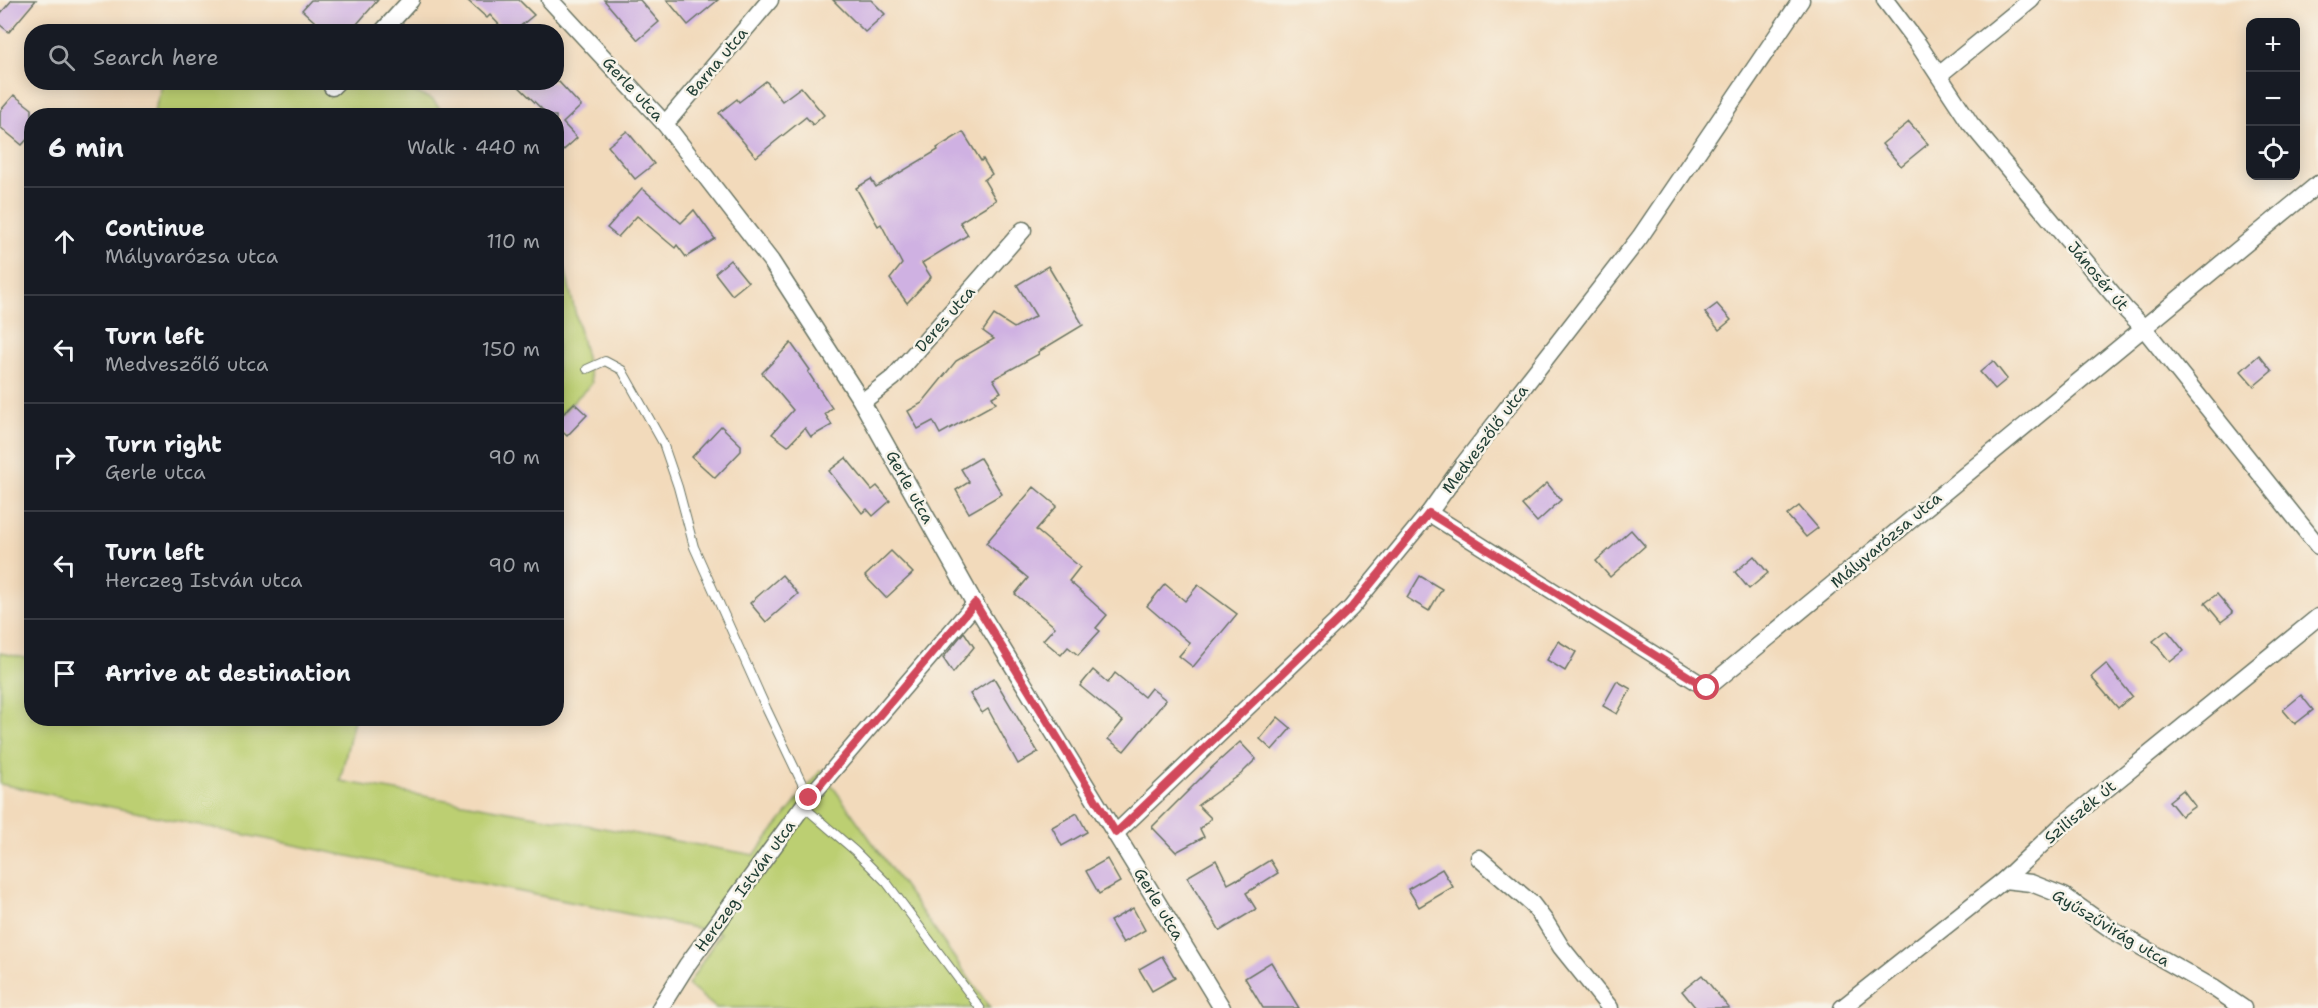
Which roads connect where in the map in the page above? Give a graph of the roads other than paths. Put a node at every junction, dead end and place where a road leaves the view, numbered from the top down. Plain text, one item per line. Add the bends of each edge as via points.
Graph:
1 (411, 0) edge
2 (550, 0) edge
3 (770, 0) edge
4 (1800, 0) edge
5 (1885, 0) edge
6 (2031, 0) edge
7 (389, 24) edge
8 (1939, 75) junction
9 (665, 124) junction
10 (2318, 184) edge
11 (1023, 230) dead end
12 (2143, 327) junction
13 (587, 369) dead end
14 (862, 402) junction
15 (1429, 513) junction
16 (2318, 546) edge
17 (975, 603) junction
18 (2318, 617) edge
19 (806, 802) junction
20 (1116, 833) junction
21 (1479, 858) dead end
22 (2004, 880) junction
23 (660, 1008) edge
24 (980, 1008) edge
25 (1222, 1008) edge
26 (1610, 1008) edge
27 (1842, 1008) edge
28 (2243, 1008) edge

1 - 7 street
2 - 9 street, Gerle utca
3 - 9 street, Barna utca
4 - 15 street, Medveszőlő utca via 1641,237
5 - 8 street, Jánosér út
6 - 8 street
8 - 12 street, Jánosér út via 1970,123
9 - 14 street, Gerle utca via 771,261
10 - 12 street, Mályvarózsa utca
11 - 14 street, Deres utca via 893,378
12 - 15 street, Mályvarózsa utca via 1707,688
12 - 16 street, Jánosér út
13 - 19 lane via 605,361 622,370 658,435 678,487 694,547
14 - 17 street, Gerle utca
15 - 20 street, Medveszőlő utca via 1351,608
17 - 19 street, Herczeg István utca
17 - 20 street, Gerle utca
18 - 22 street, Sziliszék út via 2061,826
19 - 23 street, Herczeg István utca via 687,964
19 - 24 lane via 887,883
20 - 25 street, Gerle utca
21 - 26 street via 1532,904
22 - 27 street, Sziliszék út
22 - 28 street, Gyűszűvirág utca via 2031,883 2064,896 2112,930

